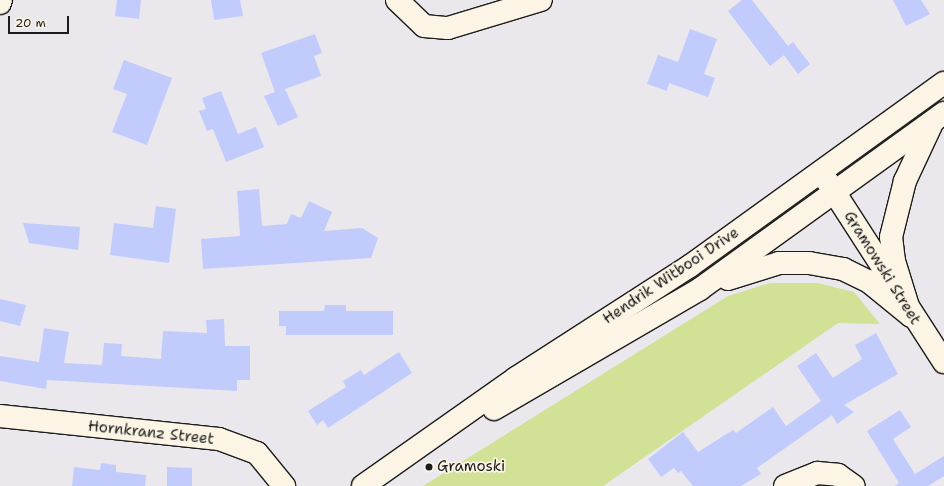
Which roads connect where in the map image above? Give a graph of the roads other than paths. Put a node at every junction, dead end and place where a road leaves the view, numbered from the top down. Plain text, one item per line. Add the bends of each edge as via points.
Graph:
1 (1, 0) edge
2 (397, 0) edge
3 (541, 0) edge
4 (0, 3) edge
5 (944, 83) edge
6 (938, 118) edge
7 (822, 173) junction
8 (835, 194) junction
9 (700, 289) junction
10 (911, 316) junction
11 (944, 362) edge
12 (0, 416) edge
13 (395, 464) junction
14 (284, 486) edge
15 (363, 486) edge
16 (785, 486) edge
17 (854, 486) edge

1 - 4 main road
2 - 3 main road via 424,26 448,28
5 - 7 main road, Hendrik Witbooi Drive
6 - 8 main road, Hendrik Witbooi Drive
6 - 10 main road via 905,181 891,237 894,261
7 - 8 main road, Gramowski Street
7 - 13 main road, Hendrik Witbooi Drive
8 - 9 main road, Hendrik Witbooi Drive
8 - 10 main road, Gramowski Street
9 - 10 main road via 779,263 809,263 843,270 868,281
9 - 13 main road, Hendrik Witbooi Drive via 582,360
10 - 11 main road, Gramowski Street
12 - 14 main road, Hornkranz Street via 219,439 257,453
13 - 15 main road, Hendrik Witbooi Drive
16 - 17 main road via 817,473 838,475

